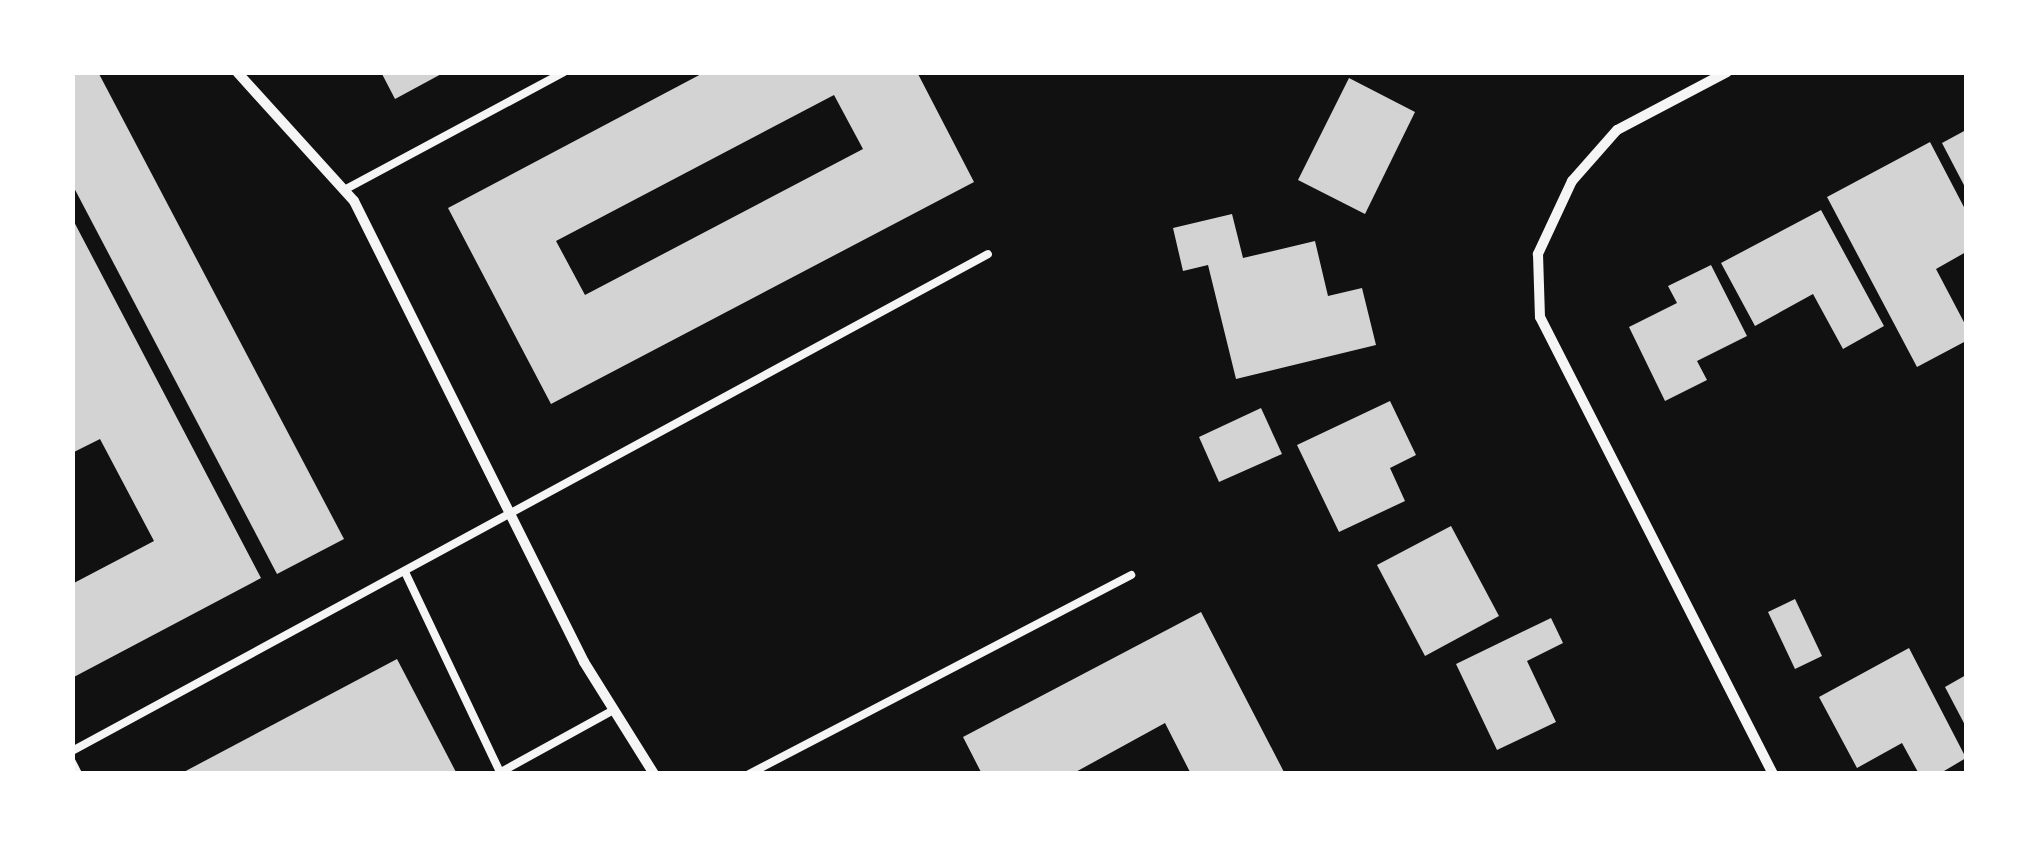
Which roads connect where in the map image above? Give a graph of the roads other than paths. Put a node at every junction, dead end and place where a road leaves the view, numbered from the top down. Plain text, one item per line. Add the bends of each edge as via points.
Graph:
1 (237, 72) edge
2 (564, 72) edge
3 (1727, 72) edge
4 (346, 190) junction
5 (988, 254) dead end
6 (511, 515) junction
7 (405, 572) junction
8 (1130, 576) dead end
9 (614, 710) junction
10 (72, 751) edge
11 (72, 762) edge
12 (501, 773) edge
13 (78, 774) edge
14 (654, 774) edge
15 (749, 774) edge
16 (1773, 774) edge

1 - 4 street
2 - 4 lane
3 - 16 street via 1618,130 1572,182 1538,254 1540,317
4 - 6 street
5 - 6 lane
6 - 7 lane
6 - 9 street
7 - 10 lane
7 - 12 lane
8 - 15 lane
9 - 12 lane
9 - 14 street
11 - 13 lane

